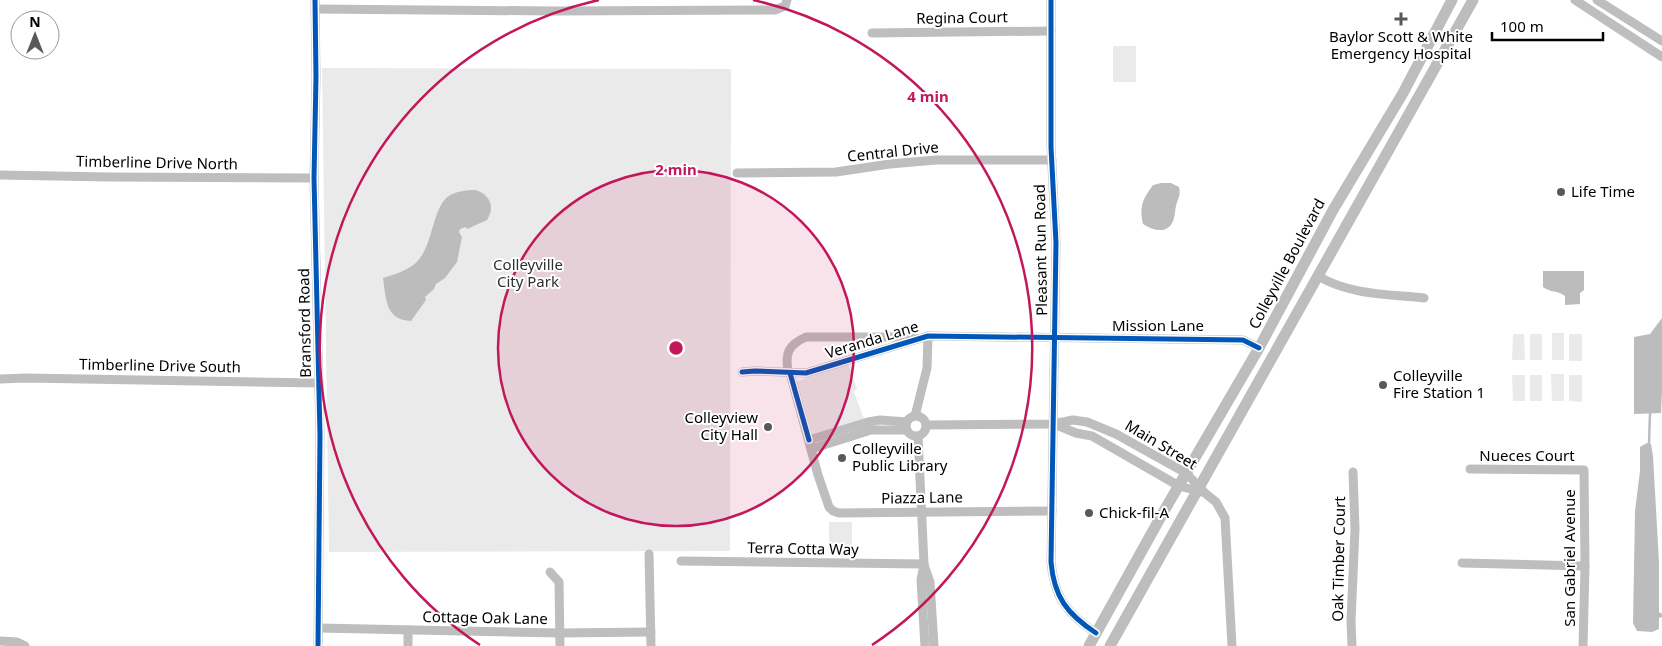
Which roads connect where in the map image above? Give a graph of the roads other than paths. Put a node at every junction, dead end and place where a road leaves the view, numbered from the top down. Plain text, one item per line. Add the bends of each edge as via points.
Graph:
1 (559, 0) edge
2 (1051, 0) edge
3 (1452, 0) edge
4 (1473, 0) edge
5 (1575, 0) edge
6 (1597, 0) edge
7 (785, 4) edge
8 (315, 5) edge
9 (559, 10) junction
10 (1618, 13) junction
11 (1612, 24) junction
12 (1051, 31) junction
13 (872, 33) dead end
14 (1662, 41) edge
15 (1662, 57) edge
16 (1052, 160) junction
17 (737, 173) dead end
18 (0, 175) edge
19 (314, 178) junction
20 (1304, 263) junction
21 (1318, 276) junction
22 (1424, 298) dead end
23 (928, 336) junction
24 (1054, 338) junction
25 (1259, 348) junction
26 (1273, 356) junction
27 (742, 372) dead end
28 (789, 373) junction
29 (0, 379) edge
30 (319, 383) junction
31 (915, 416) junction
32 (1053, 424) junction
33 (926, 425) junction
34 (907, 426) junction
35 (918, 436) junction
36 (810, 444) junction
37 (1470, 469) dead end
38 (1584, 470) joint
39 (1353, 472) dead end
40 (1186, 473) junction
41 (1179, 486) junction
42 (1200, 490) junction
43 (1052, 511) junction
44 (922, 512) junction
45 (649, 554) dead end
46 (681, 562) dead end
47 (1462, 563) dead end
48 (924, 564) junction
49 (1585, 566) junction
50 (550, 572) dead end
51 (319, 628) junction
52 (408, 630) junction
53 (651, 632) junction
54 (559, 633) junction
55 (1096, 633) junction
56 (0, 641) edge
57 (25, 646) edge
58 (318, 646) edge
59 (408, 646) edge
60 (560, 646) edge
61 (651, 646) edge
62 (925, 646) edge
63 (934, 646) edge
64 (1089, 646) edge
65 (1110, 646) edge
66 (1232, 646) edge
67 (1352, 646) edge
68 (1583, 646) edge

1 - 9 street
2 - 12 street, Pleasant Run Road
3 - 20 main road, Colleyville Boulevard
4 - 21 main road, Colleyville Boulevard
5 - 11 street
6 - 10 street
7 - 9 street via 765,10
8 - 9 street
8 - 19 street, Bransford Road
10 - 11 street
10 - 14 street
11 - 15 street
12 - 13 street, Regina Court
12 - 16 street, Pleasant Run Road
16 - 17 street, Central Drive via 936,160 836,172
16 - 24 street, Pleasant Run Road via 1056,243
18 - 19 street, Timberline Drive North
19 - 30 street, Bransford Road
20 - 21 main road
20 - 25 main road, Colleyville Boulevard
21 - 22 street via 1354,291
21 - 26 main road, Colleyville Boulevard
23 - 24 street, Veranda Lane
23 - 28 street, Veranda Lane via 806,373
23 - 28 street via 806,337 791,346 786,363
23 - 31 street via 927,368
24 - 25 street, Mission Lane via 1243,340
24 - 32 street, Pleasant Run Road
25 - 26 main road
25 - 40 main road, Colleyville Boulevard
26 - 42 main road, Colleyville Boulevard
27 - 28 street, Veranda Lane
28 - 36 street
29 - 30 street, Timberline Drive South
30 - 51 street, Bransford Road
31 - 33 street via 924,419
31 - 34 street
32 - 33 street, Main Street
32 - 40 street, Main Street via 1073,420 1087,422 1116,434
32 - 41 street, Main Street via 1092,436
32 - 43 street, Pleasant Run Road
33 - 35 street
34 - 35 street via 913,436
34 - 36 street via 870,430
35 - 44 street
36 - 44 street, Piazza Lane via 833,511
37 - 38 street, Nueces Court
38 - 49 street, San Gabriel Avenue
39 - 67 street, Oak Timber Court
40 - 41 main road, Colleyville Boulevard
40 - 42 street, Main Street
41 - 42 street, Main Street
41 - 55 main road, Colleyville Boulevard
42 - 65 main road, Colleyville Boulevard
42 - 66 street via 1216,502 1225,518
43 - 44 street, Piazza Lane
43 - 55 street, Pleasant Run Road via 1051,562 1057,591 1078,622
44 - 48 street
45 - 53 street
46 - 48 street, Terra Cotta Way
47 - 49 street
48 - 62 street via 921,580
48 - 63 street via 930,582
49 - 68 street, San Gabriel Avenue
50 - 54 street via 558,582
51 - 52 street, Cottage Oak Lane
51 - 58 street, Bransford Road
52 - 54 street, Cottage Oak Lane
52 - 59 street
53 - 54 street, Cottage Oak Lane
53 - 61 street
54 - 60 street
55 - 64 main road, Colleyville Boulevard
56 - 57 street

